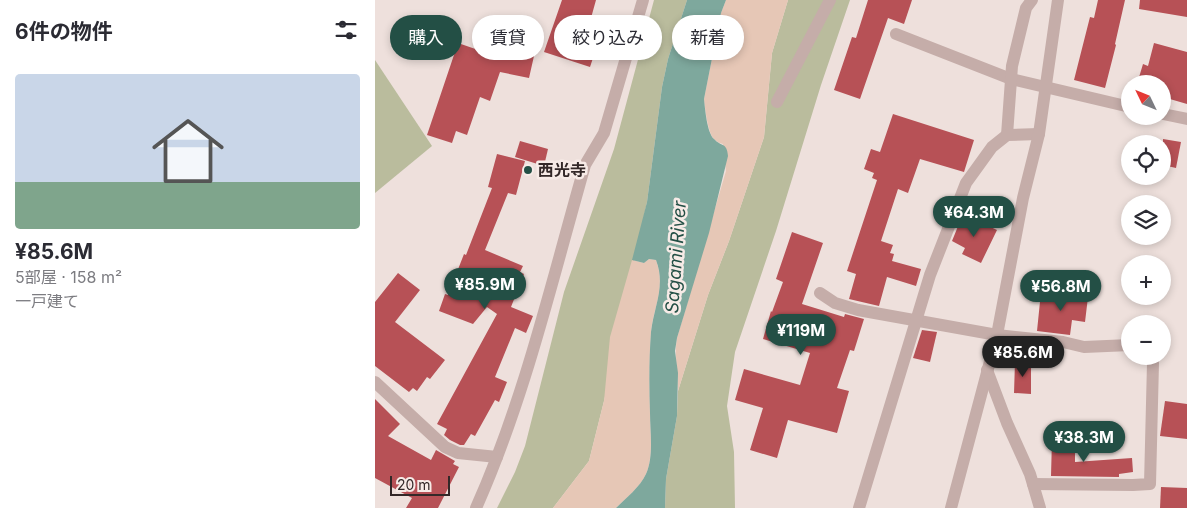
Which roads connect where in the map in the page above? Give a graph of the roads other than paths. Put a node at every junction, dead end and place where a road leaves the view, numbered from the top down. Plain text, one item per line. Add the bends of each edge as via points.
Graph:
1 (643, 0) edge
2 (829, 0) edge
3 (1032, 0) edge
4 (1058, 0) edge
5 (896, 34) dead end
6 (1011, 79) junction
7 (1046, 88) junction
8 (777, 102) dead end
9 (1121, 104) edge
10 (1171, 116) edge
11 (1187, 119) edge
12 (1039, 134) junction
13 (1007, 135) junction
14 (820, 293) dead end
15 (916, 320) junction
16 (997, 335) junction
17 (1121, 345) edge
18 (1153, 365) edge
19 (987, 370) junction
20 (375, 382) edge
21 (497, 458) junction
22 (1033, 484) junction
23 (476, 508) edge
24 (859, 508) edge
25 (951, 508) edge
26 (1041, 508) edge

1 - 21 street via 604,133 585,165 518,400
2 - 8 street
3 - 6 street via 1026,8
4 - 7 street
5 - 6 street
6 - 7 street
6 - 13 street
7 - 9 street
7 - 12 street
10 - 11 street
12 - 13 street
12 - 16 street via 1023,198
13 - 15 street via 992,147 966,183 929,275
14 - 15 street via 835,303 858,310
15 - 16 street
15 - 24 street
16 - 17 street via 1083,347
16 - 19 street
18 - 22 street via 1150,484
19 - 22 street
19 - 25 street
20 - 21 street via 445,447 458,453
21 - 23 street
22 - 26 street

